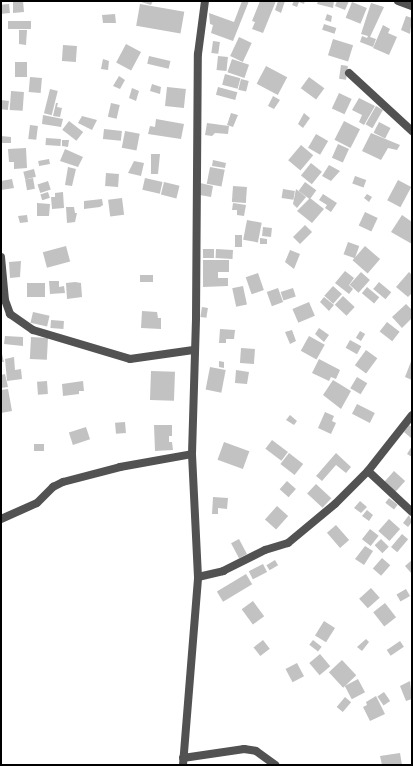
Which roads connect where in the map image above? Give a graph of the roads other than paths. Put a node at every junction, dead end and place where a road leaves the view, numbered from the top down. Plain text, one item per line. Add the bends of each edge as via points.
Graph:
1 (205, 1) edge
2 (398, 1) edge
3 (412, 6) edge
4 (349, 73) dead end
5 (412, 131) edge
6 (1, 257) edge
7 (193, 350) junction
8 (412, 415) edge
9 (192, 454) junction
10 (368, 471) junction
11 (412, 512) edge
12 (1, 519) edge
13 (198, 577) junction
14 (183, 761) edge
15 (275, 765) edge

1 - 7 street via 198,54 196,318
2 - 3 street
4 - 5 street
6 - 7 street via 5,300 10,314 32,330 130,359
7 - 9 street
8 - 10 street
9 - 12 street via 120,467 64,482 53,487 37,503
9 - 13 street
10 - 11 street
10 - 13 street via 336,504 288,542 265,550 223,571
13 - 14 street
14 - 15 street via 244,749 256,751

